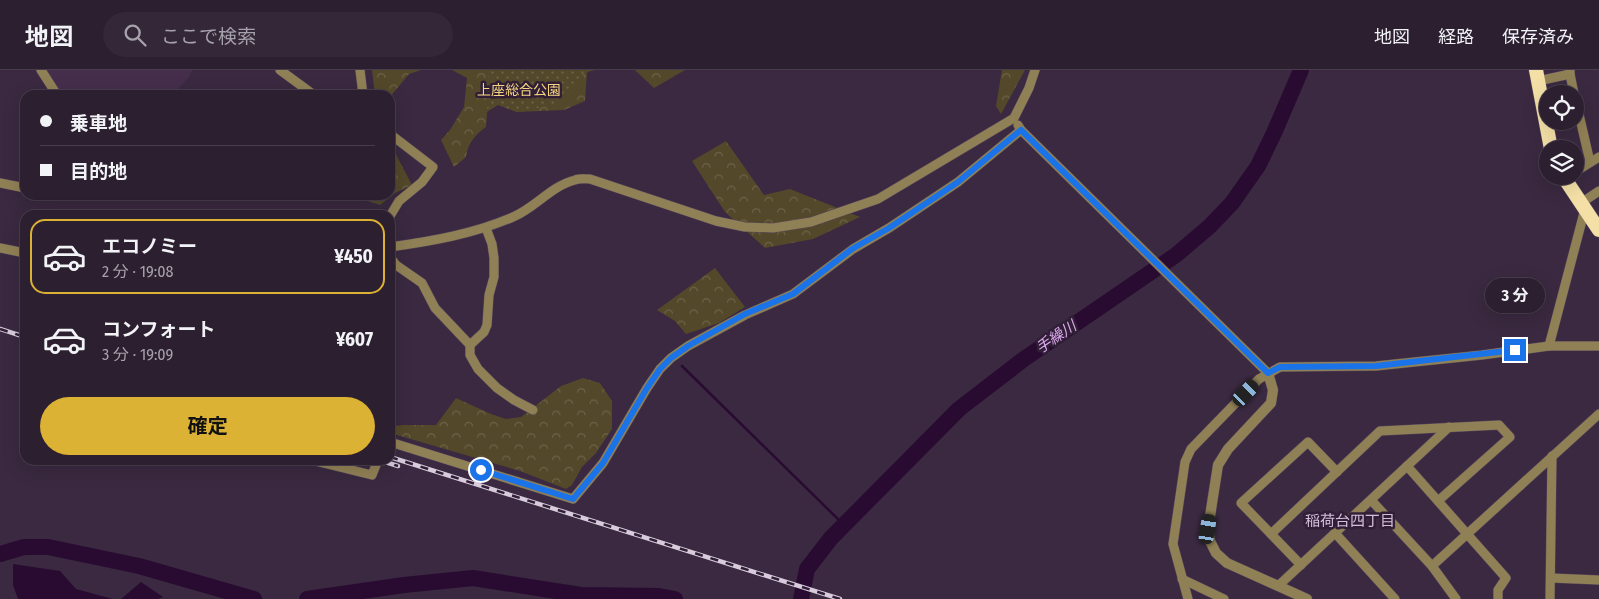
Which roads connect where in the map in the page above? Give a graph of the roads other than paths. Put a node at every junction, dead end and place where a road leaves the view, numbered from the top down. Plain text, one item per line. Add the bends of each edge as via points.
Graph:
1 (41, 70) edge
2 (280, 70) edge
3 (360, 70) edge
4 (1035, 70) edge
5 (1570, 72) edge
6 (1537, 76) edge
7 (1573, 85) edge
8 (54, 90) edge
9 (307, 90) edge
10 (362, 90) edge
11 (1014, 118) junction
12 (1021, 130) junction
13 (1583, 130) edge
14 (395, 138) edge
15 (1549, 140) edge
16 (1599, 156) edge
17 (1590, 162) junction
18 (1584, 166) edge
19 (0, 183) edge
20 (1572, 185) edge
21 (20, 187) edge
22 (1599, 191) edge
23 (1583, 206) junction
24 (394, 210) edge
25 (486, 228) junction
26 (1599, 230) edge
27 (395, 246) edge
28 (0, 248) edge
29 (20, 252) edge
30 (395, 264) edge
31 (470, 345) junction
32 (1549, 346) junction
33 (1599, 346) edge
34 (1268, 373) junction
35 (533, 410) dead end
36 (1599, 414) edge
37 (1449, 427) junction
38 (395, 444) edge
39 (1552, 456) junction
40 (331, 465) edge
41 (376, 465) edge
42 (1407, 466) junction
43 (1337, 472) junction
44 (1371, 500) junction
45 (1438, 501) junction
46 (1335, 533) junction
47 (1271, 534) junction
48 (1468, 535) junction
49 (1301, 565) junction
50 (1432, 566) junction
51 (1551, 578) junction
52 (1182, 579) junction
53 (1599, 580) edge
54 (1278, 586) junction
55 (1188, 599) edge
56 (1224, 599) edge
57 (1307, 599) edge
58 (1395, 599) edge
59 (1456, 599) edge
60 (1498, 599) edge
61 (1550, 599) edge

1 - 8 street
2 - 9 street
3 - 10 street
4 - 11 street
5 - 6 street
5 - 7 street
6 - 15 highway
11 - 12 street
11 - 25 street via 878,199 811,222 773,228 745,227 716,221 590,179 576,179 556,188 516,216
12 - 34 street
12 - 38 street via 958,182 852,249 793,294 745,314 671,358 647,388 603,463 573,499
13 - 17 street
14 - 24 street via 433,167
16 - 17 street
17 - 18 street
19 - 21 street
20 - 23 highway
22 - 23 street
23 - 26 highway
23 - 32 street
25 - 27 street
25 - 31 street via 492,244 494,277 487,325
28 - 29 street
30 - 31 street via 422,283 435,308
31 - 35 street via 470,355 478,369 497,388
32 - 33 street
32 - 34 street via 1376,366 1280,367
34 - 52 street via 1259,378 1191,449 1185,462 1173,544
34 - 54 street via 1271,403 1228,449 1218,465 1208,529 1216,553 1227,563
36 - 39 street
37 - 42 street
37 - 43 street via 1380,431
37 - 45 street via 1499,424 1510,437
39 - 48 street
39 - 51 street
40 - 41 street via 372,475
42 - 44 street
42 - 45 street
43 - 47 street
43 - 47 street via 1308,442 1256,489 1242,503
44 - 46 street
44 - 50 street
45 - 48 street
46 - 49 street
46 - 58 street
47 - 49 street
48 - 50 street
48 - 60 street via 1506,578 1498,590
49 - 54 street
50 - 59 street
51 - 53 street
51 - 61 street
52 - 55 street
52 - 56 street
54 - 57 street

